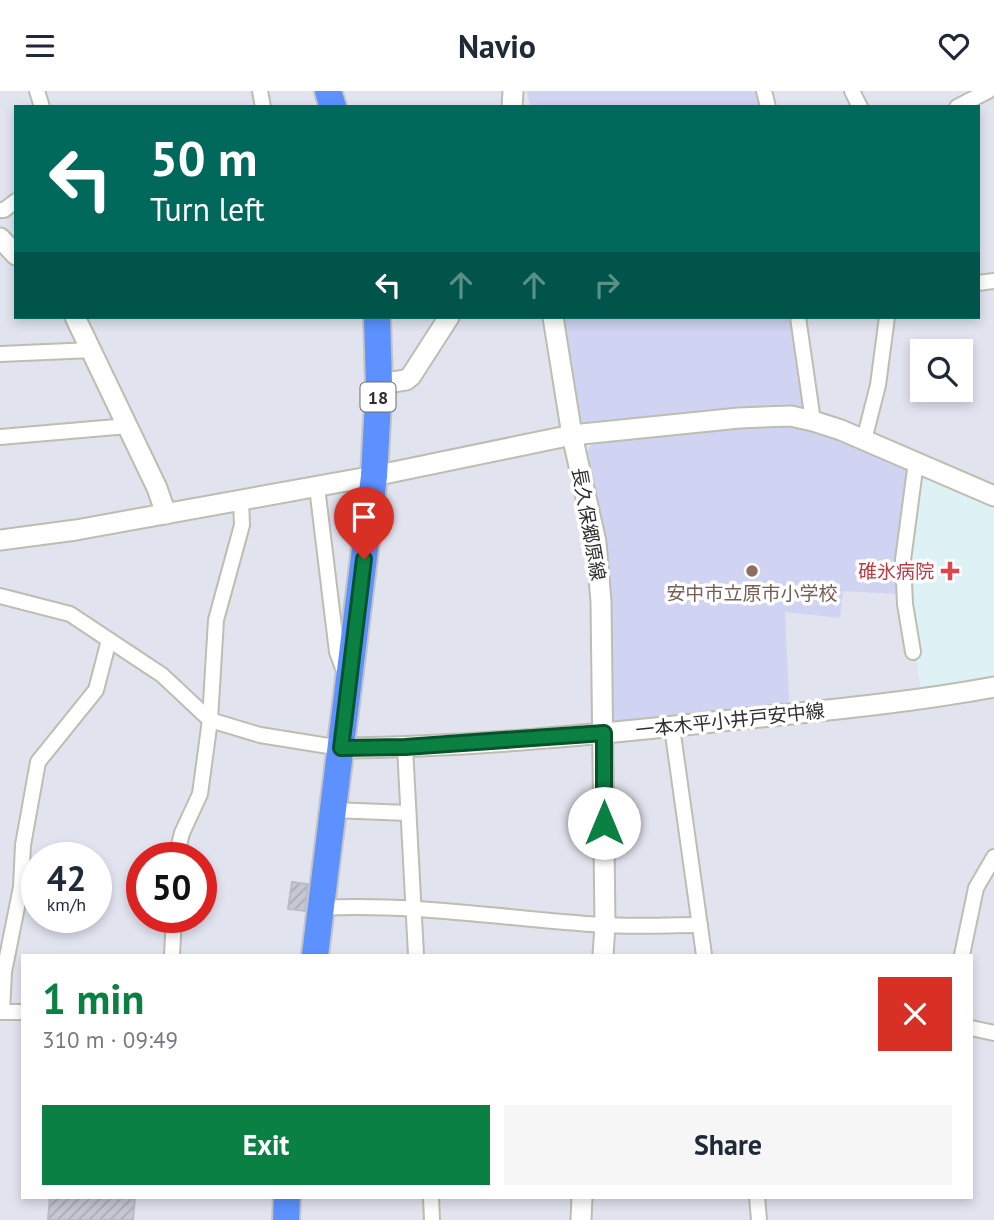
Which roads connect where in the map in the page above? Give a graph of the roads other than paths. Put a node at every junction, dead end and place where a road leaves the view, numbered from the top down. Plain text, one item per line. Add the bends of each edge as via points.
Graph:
1 (988, 91) edge
2 (961, 105) edge
3 (0, 238) edge
4 (14, 253) edge
5 (76, 319) edge
6 (377, 319) edge
7 (448, 319) edge
8 (553, 319) edge
9 (798, 319) edge
10 (887, 319) edge
11 (93, 350) junction
12 (0, 354) edge
13 (379, 384) junction
14 (813, 421) junction
15 (128, 426) junction
16 (572, 435) junction
17 (0, 437) edge
18 (864, 440) junction
19 (916, 463) junction
20 (374, 476) junction
21 (317, 487) junction
22 (994, 496) edge
23 (241, 500) junction
24 (166, 514) junction
25 (0, 540) edge
26 (0, 596) edge
27 (109, 640) junction
28 (913, 652) dead end
29 (351, 669) junction
30 (994, 687) edge
31 (210, 720) junction
32 (672, 727) junction
33 (604, 733) junction
34 (405, 747) junction
35 (341, 748) junction
36 (332, 810) junction
37 (408, 813) junction
38 (180, 842) edge
39 (994, 857) edge
40 (320, 908) junction
41 (413, 909) junction
42 (605, 925) junction
43 (699, 925) junction
44 (173, 933) edge
45 (172, 954) edge
46 (315, 954) edge
47 (416, 954) edge
48 (603, 954) edge
49 (704, 954) edge
50 (962, 954) edge
51 (1, 1012) edge
52 (21, 1012) edge
53 (973, 1028) edge
54 (994, 1033) edge
55 (287, 1199) edge
56 (431, 1199) edge
57 (582, 1199) edge
58 (757, 1199) edge
59 (286, 1220) edge
60 (432, 1220) edge
61 (581, 1220) edge
62 (759, 1220) edge

1 - 2 street
3 - 4 street
5 - 11 street
6 - 13 highway, 18
7 - 13 street via 411,376
8 - 16 street, 長久保郷原線
9 - 14 street
10 - 18 street via 878,385
11 - 12 street
11 - 15 street
13 - 20 highway, 18
14 - 16 street via 791,416 739,418
14 - 18 street
15 - 17 street
15 - 24 street
16 - 20 street
16 - 33 street, 長久保郷原線 via 596,542
18 - 19 street
19 - 22 street
19 - 28 street via 903,559
20 - 21 street
20 - 29 highway, 18
21 - 23 street
21 - 29 street via 337,652 343,669
23 - 24 street
23 - 31 street via 242,525 216,620
24 - 25 street
26 - 27 street via 70,614
27 - 31 street via 162,675
27 - 51 street via 96,689 38,762
29 - 35 highway, 18
30 - 32 street, 一本木平小井戸安中線 via 920,700
31 - 35 street via 260,735
31 - 38 street via 201,795
32 - 33 street, 一本木平小井戸安中線
32 - 43 street
33 - 34 street, 一本木平小井戸安中線
33 - 42 street
34 - 35 street, 一本木平小井戸安中線
34 - 37 street
35 - 36 highway, 18
36 - 37 street
36 - 40 highway, 18
37 - 41 street
39 - 50 street via 976,888
40 - 41 street
40 - 46 highway, 18
41 - 42 street
41 - 47 street
42 - 43 street
42 - 48 street
43 - 49 street
44 - 45 street
51 - 52 street
53 - 54 street
55 - 59 highway
56 - 60 street
57 - 61 street
58 - 62 street

